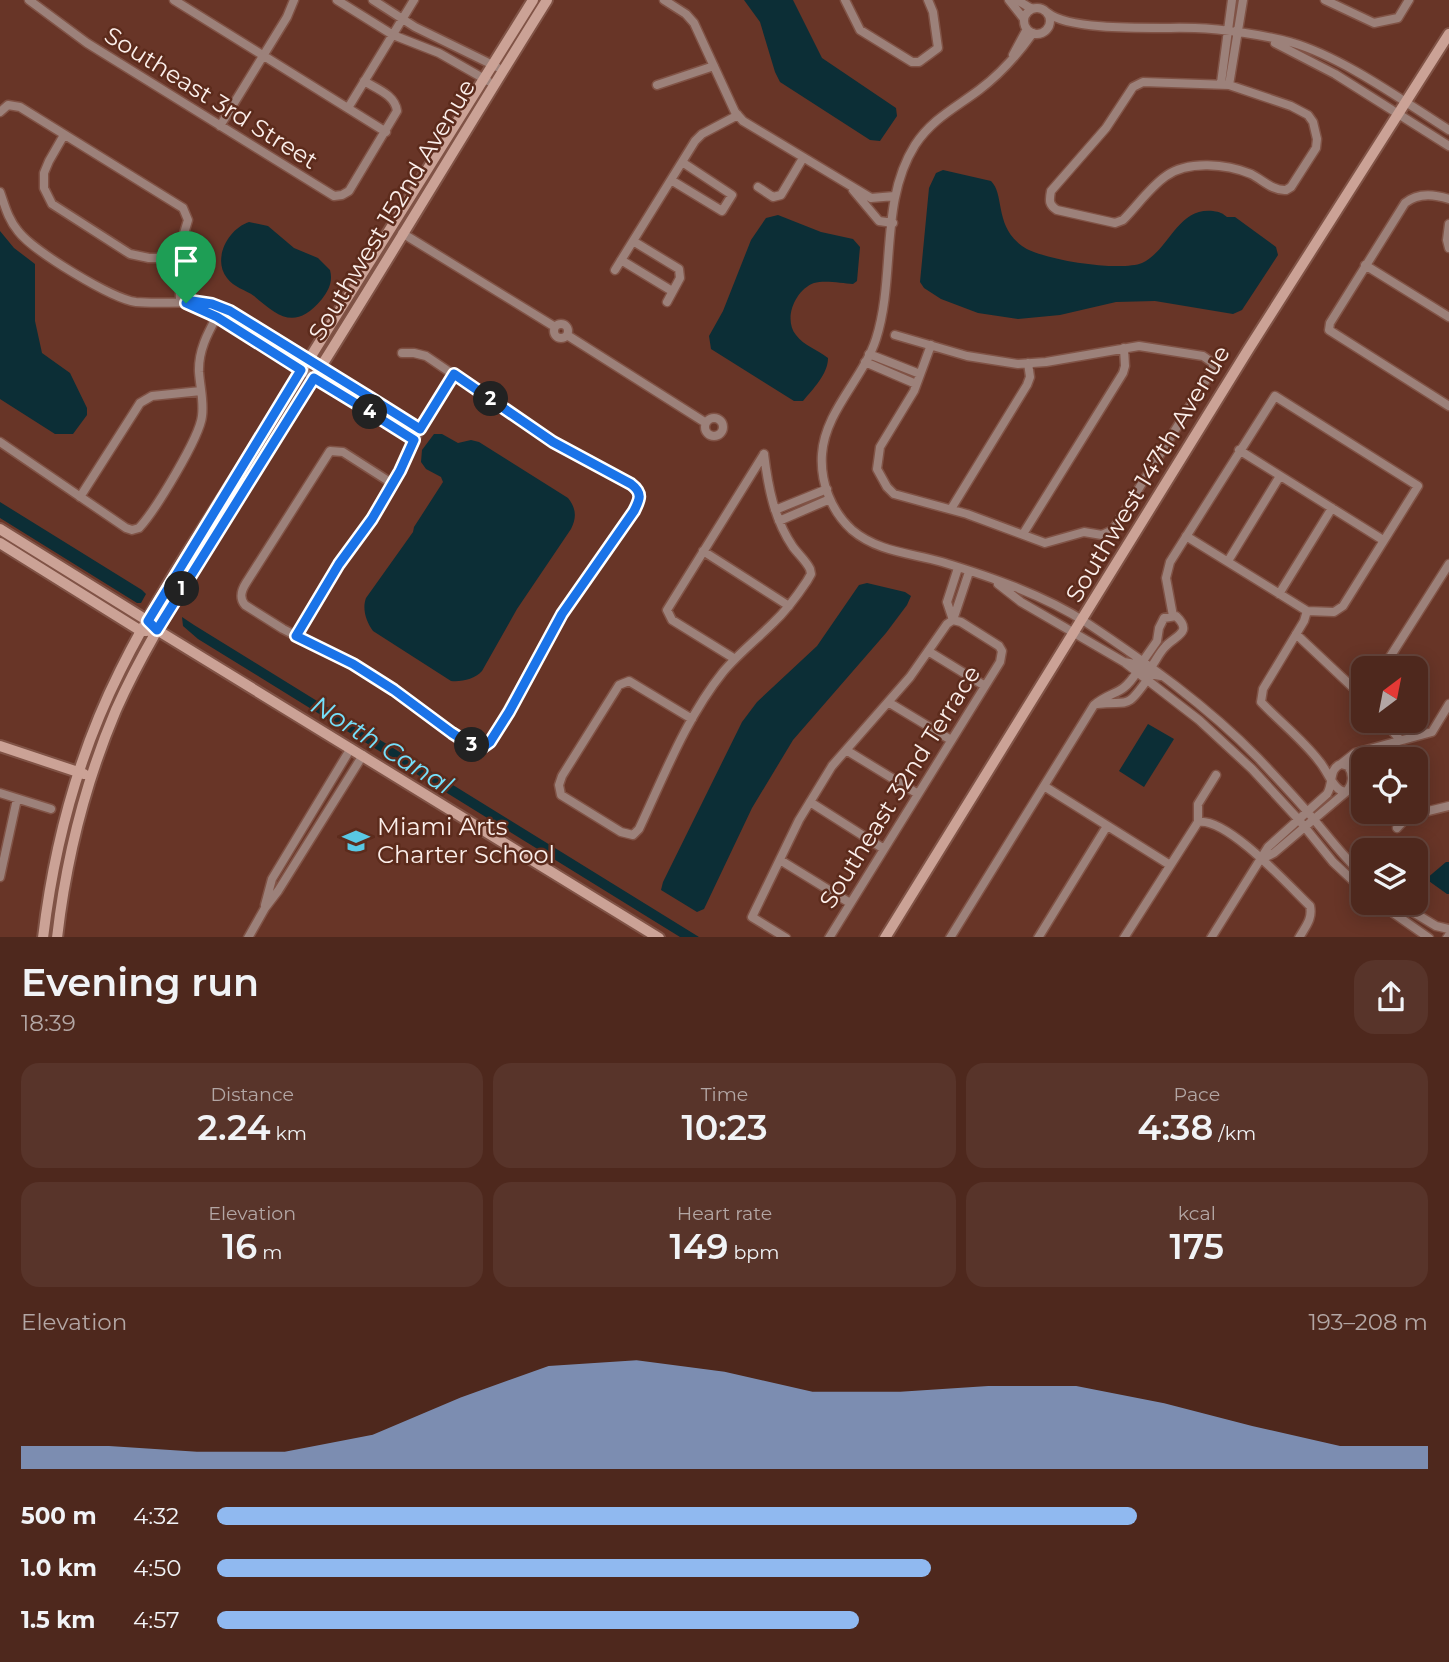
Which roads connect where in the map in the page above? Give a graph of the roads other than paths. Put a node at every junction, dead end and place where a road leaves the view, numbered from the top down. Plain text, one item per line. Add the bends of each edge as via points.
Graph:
1 (174, 0) edge
2 (294, 0) edge
3 (337, 0) edge
4 (373, 0) edge
5 (414, 0) edge
6 (533, 0) edge
7 (547, 0) edge
8 (664, 0) edge
9 (845, 0) edge
10 (928, 0) edge
11 (1009, 0) edge
12 (1017, 0) edge
13 (1232, 0) edge
14 (1243, 0) edge
15 (1325, 0) edge
16 (1409, 0) edge
17 (32, 1) edge
18 (1032, 9) junction
19 (1048, 13) junction
20 (403, 18) junction
21 (1024, 19) junction
22 (1079, 24) junction
23 (1048, 29) junction
24 (423, 31) junction
25 (1030, 31) junction
26 (1227, 32) junction
27 (1239, 33) junction
28 (1449, 34) edge
29 (393, 35) junction
30 (1263, 38) junction
31 (417, 44) junction
32 (263, 55) junction
33 (714, 66) junction
34 (1227, 66) junction
35 (498, 67) junction
36 (364, 81) junction
37 (489, 81) junction
38 (1225, 84) junction
39 (657, 85) dead end
40 (1406, 103) junction
41 (348, 108) junction
42 (0, 112) edge
43 (1399, 114) junction
44 (738, 116) junction
45 (220, 126) junction
46 (1449, 131) edge
47 (386, 132) junction
48 (64, 135) junction
49 (1449, 146) edge
50 (803, 158) junction
51 (682, 162) junction
52 (671, 180) junction
53 (758, 187) dead end
54 (0, 192) edge
55 (895, 196) junction
56 (1449, 199) edge
57 (868, 202) junction
58 (893, 223) junction
59 (1449, 224) edge
60 (402, 233) junction
61 (633, 241) junction
62 (1449, 248) edge
63 (179, 258) junction
64 (621, 260) junction
65 (1365, 265) junction
66 (615, 270) dead end
67 (673, 292) junction
68 (183, 302) junction
69 (667, 302) dead end
70 (222, 307) junction
71 (1448, 315) edge
72 (217, 317) junction
73 (265, 332) junction
74 (895, 335) dead end
75 (258, 343) junction
76 (931, 345) junction
77 (1124, 348) junction
78 (402, 353) dead end
79 (308, 358) junction
80 (867, 358) junction
81 (1028, 363) junction
82 (321, 367) junction
83 (301, 370) junction
84 (902, 372) junction
85 (454, 374) junction
86 (920, 374) junction
87 (314, 378) junction
88 (916, 384) junction
89 (201, 391) junction
90 (366, 395) junction
91 (360, 406) junction
92 (1449, 406) edge
93 (706, 423) dead end
94 (420, 429) junction
95 (414, 440) junction
96 (0, 442) edge
97 (1239, 450) junction
98 (1280, 476) junction
99 (768, 483) junction
100 (393, 484) junction
101 (745, 484) junction
102 (827, 489) junction
103 (79, 496) junction
104 (830, 499) junction
105 (1332, 508) junction
106 (951, 509) junction
107 (775, 510) junction
108 (779, 520) junction
109 (0, 529) edge
110 (1023, 534) junction
111 (1186, 536) junction
112 (1382, 540) junction
113 (0, 544) edge
114 (703, 551) junction
115 (1228, 561) junction
116 (1449, 564) edge
117 (958, 568) junction
118 (969, 572) junction
119 (992, 580) junction
120 (1279, 594) junction
121 (789, 606) junction
122 (1307, 611) junction
123 (1173, 616) junction
124 (953, 620) junction
125 (148, 621) junction
126 (1083, 621) junction
127 (1159, 628) junction
128 (157, 630) junction
129 (141, 631) junction
130 (1076, 632) junction
131 (1296, 634) junction
132 (296, 636) junction
133 (1172, 641) junction
134 (928, 651) junction
135 (1391, 656) edge
136 (735, 659) junction
137 (1143, 661) junction
138 (1124, 663) junction
139 (1151, 667) junction
140 (1137, 672) junction
141 (1161, 676) junction
142 (1147, 680) junction
143 (985, 686) junction
144 (1351, 686) edge
145 (888, 702) junction
146 (1449, 704) edge
147 (1094, 705) junction
148 (692, 719) junction
149 (1394, 733) edge
150 (951, 740) junction
151 (1400, 740) junction
152 (0, 746) edge
153 (1377, 747) edge
154 (351, 748) junction
155 (846, 750) junction
156 (363, 755) junction
157 (1351, 756) edge
158 (1321, 762) junction
159 (1340, 765) junction
160 (1351, 771) edge
161 (79, 772) junction
162 (1216, 775) dead end
163 (91, 776) junction
164 (1332, 780) junction
165 (1351, 785) edge
166 (1044, 786) junction
167 (1346, 792) junction
168 (0, 793) edge
169 (1328, 793) junction
170 (918, 794) junction
171 (17, 799) junction
172 (1338, 801) junction
173 (810, 802) junction
174 (1449, 806) edge
175 (51, 809) dead end
176 (1308, 813) junction
177 (1315, 821) junction
178 (1198, 822) junction
179 (1302, 824) junction
180 (1107, 826) junction
181 (1397, 828) dead end
182 (884, 849) junction
183 (1262, 859) junction
184 (780, 860) junction
185 (1351, 862) edge
186 (1, 863) edge
187 (1170, 865) junction
188 (0, 877) edge
189 (1351, 879) edge
190 (850, 903) junction
191 (265, 908) junction
192 (1397, 915) edge
193 (1418, 915) edge
194 (1449, 929) edge
195 (44, 937) edge
196 (57, 937) edge
197 (248, 937) edge
198 (659, 937) edge
199 (786, 937) edge
200 (829, 937) edge
201 (885, 937) edge
202 (950, 937) edge
203 (1038, 937) edge
204 (1124, 937) edge
205 (1211, 937) edge
206 (1299, 937) edge
207 (1429, 937) edge

1 - 32 street
2 - 32 street
3 - 29 street
4 - 20 street
5 - 20 street
6 - 35 street, Southwest 152nd Avenue
7 - 35 street, Southwest 152nd Avenue
8 - 33 street via 694,23
9 - 10 street via 860,30 919,62 938,48
11 - 21 street
12 - 18 street
13 - 26 street
14 - 27 street
15 - 16 street via 1374,23 1398,18
17 - 45 street, Southeast 3rd Street via 87,43
18 - 19 street
18 - 21 street
19 - 22 street
19 - 23 street
20 - 24 street
20 - 29 street
21 - 25 street
22 - 23 street
22 - 26 street
23 - 25 street via 1041,34
24 - 31 street
24 - 35 street
25 - 55 street via 1012,58 980,89 925,131 909,156
26 - 27 street
26 - 34 street
27 - 30 street
27 - 34 street
28 - 40 street, Southwest 147th Avenue
29 - 31 street
29 - 36 street
30 - 40 street via 1291,43 1341,64
30 - 43 street via 1301,55
31 - 37 street
32 - 41 street
32 - 45 street
33 - 39 street
33 - 44 street
34 - 38 street
35 - 37 street, Southwest 152nd Avenue
36 - 41 street
36 - 47 street via 396,104
37 - 60 street, Southwest 152nd Avenue
37 - 79 street, Southwest 152nd Avenue
38 - 38 street via 1291,106 1313,122 1316,148 1291,187 1273,187 1234,168 1209,166 1169,174 1124,220 1115,223 1051,206 1055,186 1106,128 1133,86
40 - 43 street, Southwest 147th Avenue
40 - 46 street
41 - 47 street
42 - 48 street via 8,105 20,107
43 - 49 street
43 - 126 street, Southwest 147th Avenue
44 - 50 street
44 - 51 street via 702,134
45 - 47 street, Southeast 3rd Street via 331,195 349,191
48 - 63 street via 175,203 187,215
48 - 63 street via 44,173 45,191 52,204 130,254
50 - 53 street via 781,195 773,197
50 - 57 street
51 - 52 street
51 - 52 street via 732,195 722,211
52 - 61 street
54 - 68 street via 10,220 24,238 109,293 134,302
55 - 57 street
55 - 58 street
56 - 65 street via 1412,197
57 - 58 street via 879,221
58 - 80 street via 886,297
59 - 62 street
60 - 82 street, Southwest 152nd Avenue
60 - 93 street via 555,327 556,336 566,335
61 - 64 street
61 - 67 street via 678,270 680,278
63 - 68 street
64 - 66 street
64 - 67 street
65 - 71 street
65 - 92 street via 1329,330
67 - 69 street
68 - 70 street
68 - 72 street
70 - 72 street
70 - 73 street
72 - 75 street
72 - 89 street via 201,350
73 - 75 street
73 - 79 street
74 - 76 street
75 - 83 street
76 - 81 street via 995,361
76 - 86 street
77 - 81 street
77 - 110 street via 1123,373
77 - 110 street via 1139,346 1203,356 1213,363 1213,369 1113,530 1045,543
78 - 85 street via 426,356
79 - 82 street
79 - 83 street, Southwest 152nd Avenue
80 - 84 street
80 - 102 street via 824,440
81 - 106 street via 1027,385
82 - 87 street, Southwest 152nd Avenue
82 - 90 street
83 - 87 street
83 - 125 street, Southwest 152nd Avenue
84 - 86 street
84 - 88 street
85 - 94 street
85 - 132 street via 547,438 638,489 639,499 624,527 562,614 509,712 481,748 353,664
86 - 88 street
87 - 91 street
87 - 128 street, Southwest 152nd Avenue
88 - 106 street via 880,447 877,470 894,494
89 - 103 street via 152,396 140,403
89 - 103 street via 202,416 196,438 142,525 126,528
90 - 91 street
90 - 94 street
91 - 95 street
94 - 95 street
95 - 100 street
96 - 103 street
97 - 98 street
97 - 111 street
97 - 112 street via 1275,396 1418,486
98 - 105 street
98 - 115 street
99 - 101 street via 757,479
99 - 101 street via 764,454
99 - 107 street
100 - 132 street
100 - 132 street via 343,452 330,451 241,593 246,605
101 - 114 street
102 - 104 street
102 - 107 street
104 - 108 street
104 - 117 street via 841,518 869,542
105 - 112 street
105 - 120 street
106 - 110 street
107 - 108 street
108 - 121 street via 811,574
109 - 125 street
111 - 115 street
111 - 123 street via 1167,570
112 - 122 street via 1343,606 1334,612
113 - 129 street
114 - 121 street
114 - 136 street via 668,614
115 - 120 street
116 - 135 street
117 - 118 street
117 - 124 street via 947,602
118 - 119 street
118 - 124 street
119 - 126 street via 1027,590
119 - 130 street
120 - 122 street
121 - 136 street
122 - 131 street
123 - 127 street via 1164,618
123 - 133 street via 1183,630
124 - 134 street
124 - 143 street, Southeast 32nd Terrace via 999,646 1002,656
125 - 128 street
125 - 129 street, Southwest 152nd Avenue
126 - 130 street, Southwest 147th Avenue
126 - 137 street
127 - 133 street
127 - 137 street via 1157,641
128 - 129 street
128 - 154 street
128 - 163 street, Southwest 152nd Avenue via 120,701
129 - 161 street, Southwest 152nd Avenue via 106,700
130 - 138 street
130 - 201 street, Southwest 147th Avenue
131 - 144 street
131 - 158 street via 1263,689 1261,702
133 - 139 street
134 - 143 street
134 - 145 street
136 - 148 street via 707,692
137 - 139 street
138 - 139 street
138 - 140 street
139 - 141 street
140 - 141 street
140 - 142 street
140 - 147 street via 1124,690
141 - 176 street via 1248,749
142 - 147 street via 1127,703
142 - 179 street via 1252,769
143 - 150 street, Southeast 32nd Terrace
145 - 150 street
145 - 155 street
146 - 151 street via 1432,732
147 - 166 street
148 - 148 street via 633,835 561,794 562,776 623,681
149 - 151 street
150 - 170 street, Southeast 32nd Terrace
151 - 153 street
152 - 161 street
154 - 156 street
154 - 191 street via 272,880
155 - 170 street
155 - 173 street
156 - 191 street
156 - 198 street
157 - 159 street
158 - 159 street
158 - 164 street
159 - 160 street
159 - 164 street via 1332,771
161 - 163 street
161 - 195 street, Southwest 152nd Avenue via 56,856
162 - 178 street via 1198,804
163 - 196 street, Southwest 152nd Avenue via 71,848
164 - 167 street via 1337,790
164 - 169 street
165 - 167 street
166 - 180 street
166 - 202 street
167 - 172 street
168 - 171 street
169 - 172 street
169 - 176 street
170 - 182 street, Southeast 32nd Terrace
171 - 175 street
171 - 186 street
172 - 177 street
173 - 182 street
173 - 184 street
174 - 181 street via 1408,816
176 - 177 street
176 - 179 street
177 - 179 street
177 - 185 street
178 - 183 street via 1212,823
178 - 187 street
179 - 183 street via 1268,847
179 - 189 street
180 - 187 street
180 - 203 street
182 - 190 street, Southeast 32nd Terrace
183 - 205 street
183 - 206 street via 1310,906 1312,913
184 - 190 street
184 - 199 street via 752,917
186 - 188 street
187 - 204 street
190 - 200 street, Southeast 32nd Terrace
191 - 197 street
192 - 207 street
193 - 194 street

